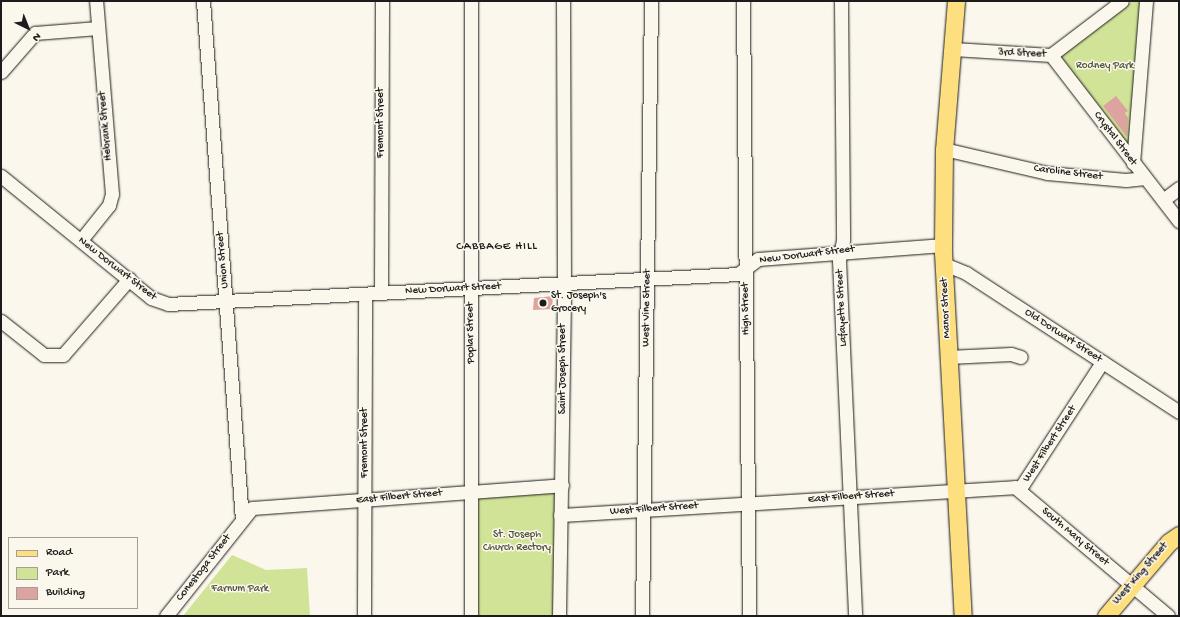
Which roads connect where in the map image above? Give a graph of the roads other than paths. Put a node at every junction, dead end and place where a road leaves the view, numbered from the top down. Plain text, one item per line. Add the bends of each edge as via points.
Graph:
1 (96, 1) edge
2 (203, 1) edge
3 (382, 1) edge
4 (471, 1) edge
5 (563, 1) edge
6 (652, 1) edge
7 (743, 1) edge
8 (841, 1) edge
9 (956, 1) edge
10 (1122, 1) edge
11 (1146, 1) edge
12 (98, 28) junction
13 (953, 49) junction
14 (1051, 55) junction
15 (1, 72) edge
16 (944, 149) junction
17 (1133, 163) junction
18 (1, 176) edge
19 (1145, 178) junction
20 (1179, 188) edge
21 (1163, 200) junction
22 (1179, 221) edge
23 (81, 240) junction
24 (943, 245) junction
25 (840, 252) junction
26 (944, 264) junction
27 (746, 268) junction
28 (129, 279) junction
29 (647, 279) junction
30 (564, 282) junction
31 (470, 288) junction
32 (381, 293) junction
33 (365, 294) junction
34 (226, 303) junction
35 (1, 321) edge
36 (948, 357) junction
37 (1021, 357) dead end
38 (1102, 362) junction
39 (1179, 412) edge
40 (562, 485) junction
41 (473, 490) junction
42 (955, 490) junction
43 (1019, 490) junction
44 (851, 497) junction
45 (364, 501) junction
46 (748, 503) junction
47 (644, 510) junction
48 (560, 515) junction
49 (242, 520) junction
50 (1179, 535) edge
51 (1131, 585) junction
52 (166, 616) edge
53 (364, 616) edge
54 (471, 616) edge
55 (559, 616) edge
56 (642, 616) edge
57 (749, 616) edge
58 (855, 616) edge
59 (963, 616) edge
60 (1106, 616) edge
61 (1168, 616) edge

1 - 12 street, Hebrank Street
2 - 34 street, Union Street
3 - 32 street, Fremont Street
4 - 31 street, Poplar Street
5 - 30 street, Saint Joseph Street
6 - 29 street, West Vine Street
7 - 27 street, High Street
8 - 25 street, Lafayette Street
9 - 13 main road, Manor Street
10 - 14 street, 3rd Street
11 - 17 street
12 - 15 street via 35,33
12 - 23 street, Hebrank Street via 112,194 109,205
13 - 14 street, 3rd Street
13 - 16 main road, Manor Street
14 - 17 street, Crystal Street
16 - 19 street, Caroline Street via 1047,173 1126,180
16 - 24 main road, Manor Street
17 - 19 street, Crystal Street
18 - 23 street, New Dorwart Street
19 - 21 street, Crystal Street
20 - 21 street
21 - 22 street, Crystal Street
23 - 28 street, New Dorwart Street
24 - 25 street, New Dorwart Street
24 - 26 main road, Manor Street
25 - 27 street, New Dorwart Street via 758,259
25 - 44 street, Lafayette Street
26 - 36 main road, Manor Street
26 - 38 street, Old Dorwart Street via 966,273
27 - 29 street, New Dorwart Street via 738,274
27 - 46 street, High Street
28 - 34 street, New Dorwart Street via 160,303
28 - 35 street via 68,353 56,357 44,355
29 - 30 street, New Dorwart Street
29 - 47 street, West Vine Street
30 - 31 street, New Dorwart Street
30 - 40 street, Saint Joseph Street
31 - 32 street, New Dorwart Street
31 - 41 street, Poplar Street
32 - 33 street, New Dorwart Street
33 - 34 street, New Dorwart Street
33 - 45 street, Fremont Street
34 - 49 street, Union Street
36 - 37 street via 1011,354
36 - 42 main road, Manor Street
38 - 39 street, Old Dorwart Street
38 - 43 street, West Filbert Street
40 - 41 street, East Filbert Street
40 - 48 street, Saint Joseph Street
41 - 45 street, East Filbert Street
41 - 54 street, Poplar Street
42 - 43 street, West Filbert Street via 1015,486
42 - 44 street, East Filbert Street
42 - 59 main road, Manor Street
43 - 51 street, South Mary Street
44 - 46 street, East Filbert Street
44 - 58 street, Lafayette Street
45 - 49 street, East Filbert Street via 252,508
45 - 53 street, Fremont Street
46 - 47 street, West Filbert Street
46 - 57 street, High Street
47 - 48 street, West Filbert Street
47 - 56 street, West Vine Street
48 - 55 street, Saint Joseph Street
49 - 52 street, Conestoga Street
50 - 51 main road, West King Street via 1169,542
51 - 60 main road, West King Street
51 - 61 street, South Mary Street

